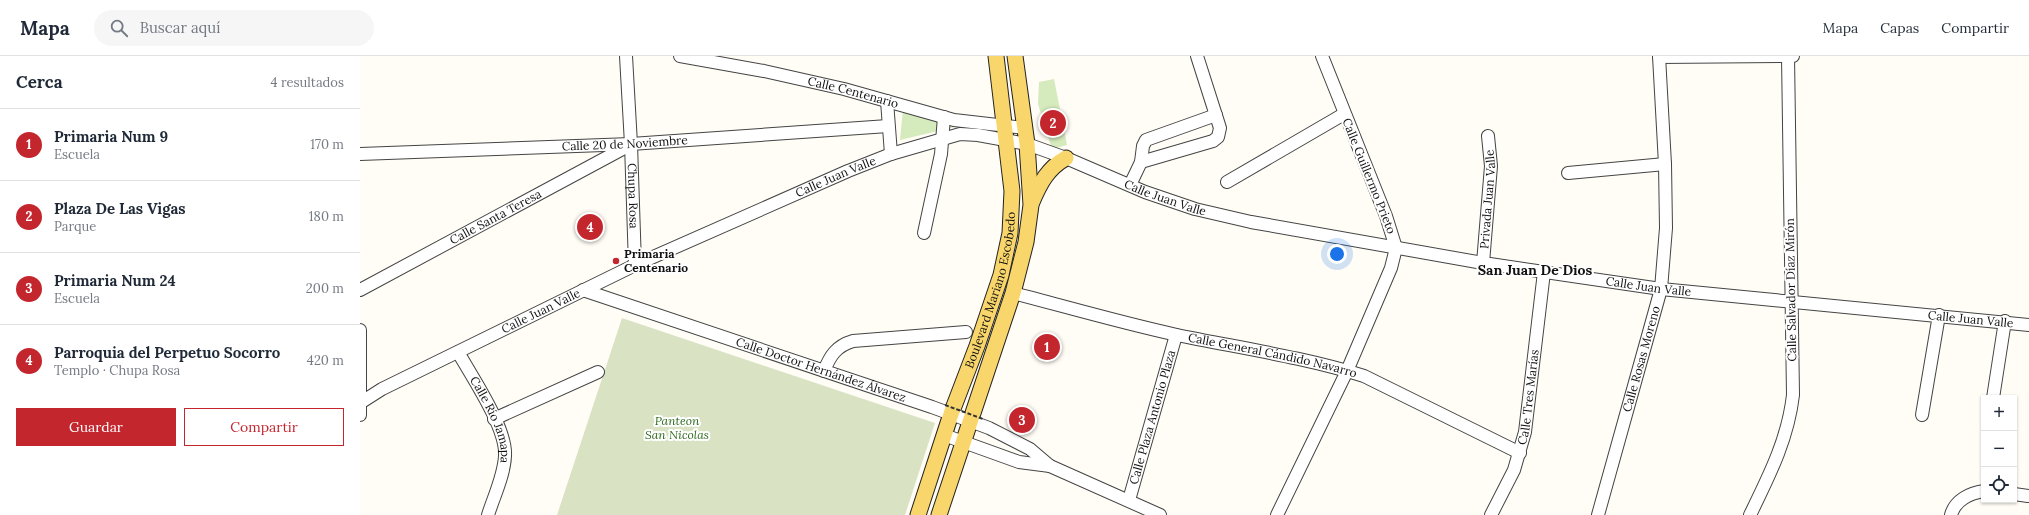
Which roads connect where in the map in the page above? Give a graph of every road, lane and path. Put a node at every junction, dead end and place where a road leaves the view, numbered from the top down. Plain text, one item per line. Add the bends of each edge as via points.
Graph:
1 (626, 56) edge
2 (680, 56) edge
3 (996, 56) edge
4 (1015, 56) edge
5 (1198, 56) edge
6 (1322, 56) edge
7 (1788, 56) edge
8 (1793, 56) edge
9 (1659, 57) edge
10 (887, 100) junction
11 (1344, 114) junction
12 (1216, 115) junction
13 (944, 117) junction
14 (888, 126) junction
15 (1025, 128) junction
16 (1005, 132) junction
17 (1488, 136) dead end
18 (944, 137) junction
19 (631, 144) junction
20 (1027, 144) junction
21 (360, 154) edge
22 (891, 154) junction
23 (1066, 158) junction
24 (1141, 162) junction
25 (1665, 164) junction
26 (1568, 173) dead end
27 (1227, 182) dead end
28 (1130, 185) junction
29 (1031, 205) junction
30 (924, 233) dead end
31 (1396, 248) junction
32 (1483, 263) junction
33 (635, 265) junction
34 (1544, 272) junction
35 (1661, 289) junction
36 (360, 290) edge
37 (583, 290) junction
38 (1013, 293) junction
39 (1791, 303) junction
40 (1939, 315) junction
41 (2005, 321) junction
42 (2029, 325) edge
43 (360, 330) edge
44 (966, 332) dead end
45 (1176, 335) junction
46 (458, 352) junction
47 (1347, 371) junction
48 (598, 372) dead end
49 (824, 372) junction
50 (361, 388) edge
51 (1993, 395) edge
52 (360, 403) edge
53 (948, 409) junction
54 (1922, 414) dead end
55 (360, 415) edge
56 (494, 419) junction
57 (977, 421) junction
58 (944, 435) junction
59 (964, 442) junction
60 (1520, 452) junction
61 (1050, 466) junction
62 (1981, 492) edge
63 (2017, 494) edge
64 (2028, 496) edge
65 (1129, 500) junction
66 (488, 515) edge
67 (918, 515) edge
68 (940, 515) edge
69 (1160, 515) edge
70 (1277, 515) edge
71 (1491, 515) edge
72 (1598, 515) edge
73 (1750, 515) edge
74 (1952, 515) edge

1 - 19 street, Chupa Rosa
2 - 10 street, Calle Centenario via 764,71
3 - 16 main road, Boulevard Mariano Escobedo
4 - 15 main road, Boulevard Mariano Escobedo
5 - 12 street
6 - 11 street, Calle Guillermo Prieto
7 - 8 street
7 - 9 street
7 - 39 street, Calle Salvador Díaz Mirón
9 - 25 street, Calle Rosas Moreno
10 - 13 street, Calle Centenario
10 - 14 street
11 - 27 street
11 - 31 street, Calle Guillermo Prieto via 1386,216
12 - 24 street via 1146,140 1142,146
12 - 24 street via 1220,128 1218,137
13 - 16 street, Calle Centenario
13 - 18 street
14 - 19 street, Calle 20 de Noviembre
14 - 22 street
15 - 16 street, Calle Centenario
15 - 20 main road, Boulevard Mariano Escobedo
16 - 18 street, Calle Juan Valle
16 - 20 street, Calle Juan Valle
16 - 53 main road, Boulevard Mariano Escobedo via 1012,191 1006,255 979,340
17 - 32 street, Privada Juan Valle via 1491,166
18 - 22 street, Calle Juan Valle
18 - 30 street
19 - 21 street, Calle 20 de Noviembre
19 - 33 street, Chupa Rosa
19 - 36 street, Calle Santa Teresa
20 - 23 street, Calle Juan Valle
20 - 29 main road, Boulevard Mariano Escobedo
22 - 33 street, Calle Juan Valle
23 - 28 street, Calle Juan Valle
23 - 29 main road via 1056,163 1049,171
24 - 28 street
25 - 26 street
25 - 35 street, Calle Rosas Moreno via 1666,228
28 - 31 street, Calle Juan Valle via 1202,211
29 - 38 main road, Boulevard Mariano Escobedo via 1026,242
31 - 32 street, Calle Juan Valle
31 - 47 street, Calle Guillermo Prieto via 1391,268
32 - 34 street, Calle Juan Valle
33 - 37 street, Calle Juan Valle
34 - 35 street, Calle Juan Valle
34 - 60 street, Calle Tres Marías via 1525,432
35 - 39 street, Calle Juan Valle
35 - 72 street, Calle Rosas Moreno
37 - 46 street, Calle Juan Valle
37 - 49 street, Calle Doctor Hernández Álvarez
38 - 45 street, Calle General Cándido Navarro
38 - 57 main road, Boulevard Mariano Escobedo
39 - 40 street, Calle Juan Valle
39 - 73 street, Calle Salvador Díaz Mirón via 1793,395 1790,417 1783,443
40 - 41 street, Calle Juan Valle
40 - 54 street
41 - 42 street, Calle Juan Valle
41 - 51 street
43 - 50 street
44 - 49 street via 853,341 837,348
45 - 47 street, Calle General Cándido Navarro
45 - 65 street, Calle Plaza Antonio Plaza
46 - 52 street, Calle Juan Valle via 382,389
46 - 56 street, Calle Río Jamapa
47 - 60 street, Calle General Cándido Navarro via 1364,376
47 - 70 street, Calle Guillermo Prieto
48 - 56 street
49 - 53 street, Calle Doctor Hernández Álvarez
50 - 52 street
52 - 55 street
53 - 57 street, Calle Doctor Hernández Álvarez
53 - 57 path, bridge
53 - 58 main road, Boulevard Mariano Escobedo
56 - 66 street, Calle Río Jamapa via 504,442 505,456
57 - 59 main road, Boulevard Mariano Escobedo
57 - 61 street, Calle Doctor Hernández Álvarez via 1019,443 1040,456
58 - 59 street, Calle Doctor Hernández Álvarez
58 - 67 main road, Boulevard Mariano Escobedo
59 - 61 street, Calle Doctor Hernández Álvarez via 1019,462
59 - 68 main road, Boulevard Mariano Escobedo
60 - 71 street, Calle Tres Marías via 1514,470
61 - 65 street, Calle Doctor Hernández Álvarez
62 - 74 street via 1965,496 1957,504
63 - 64 street
65 - 69 street, Calle Doctor Hernández Álvarez

